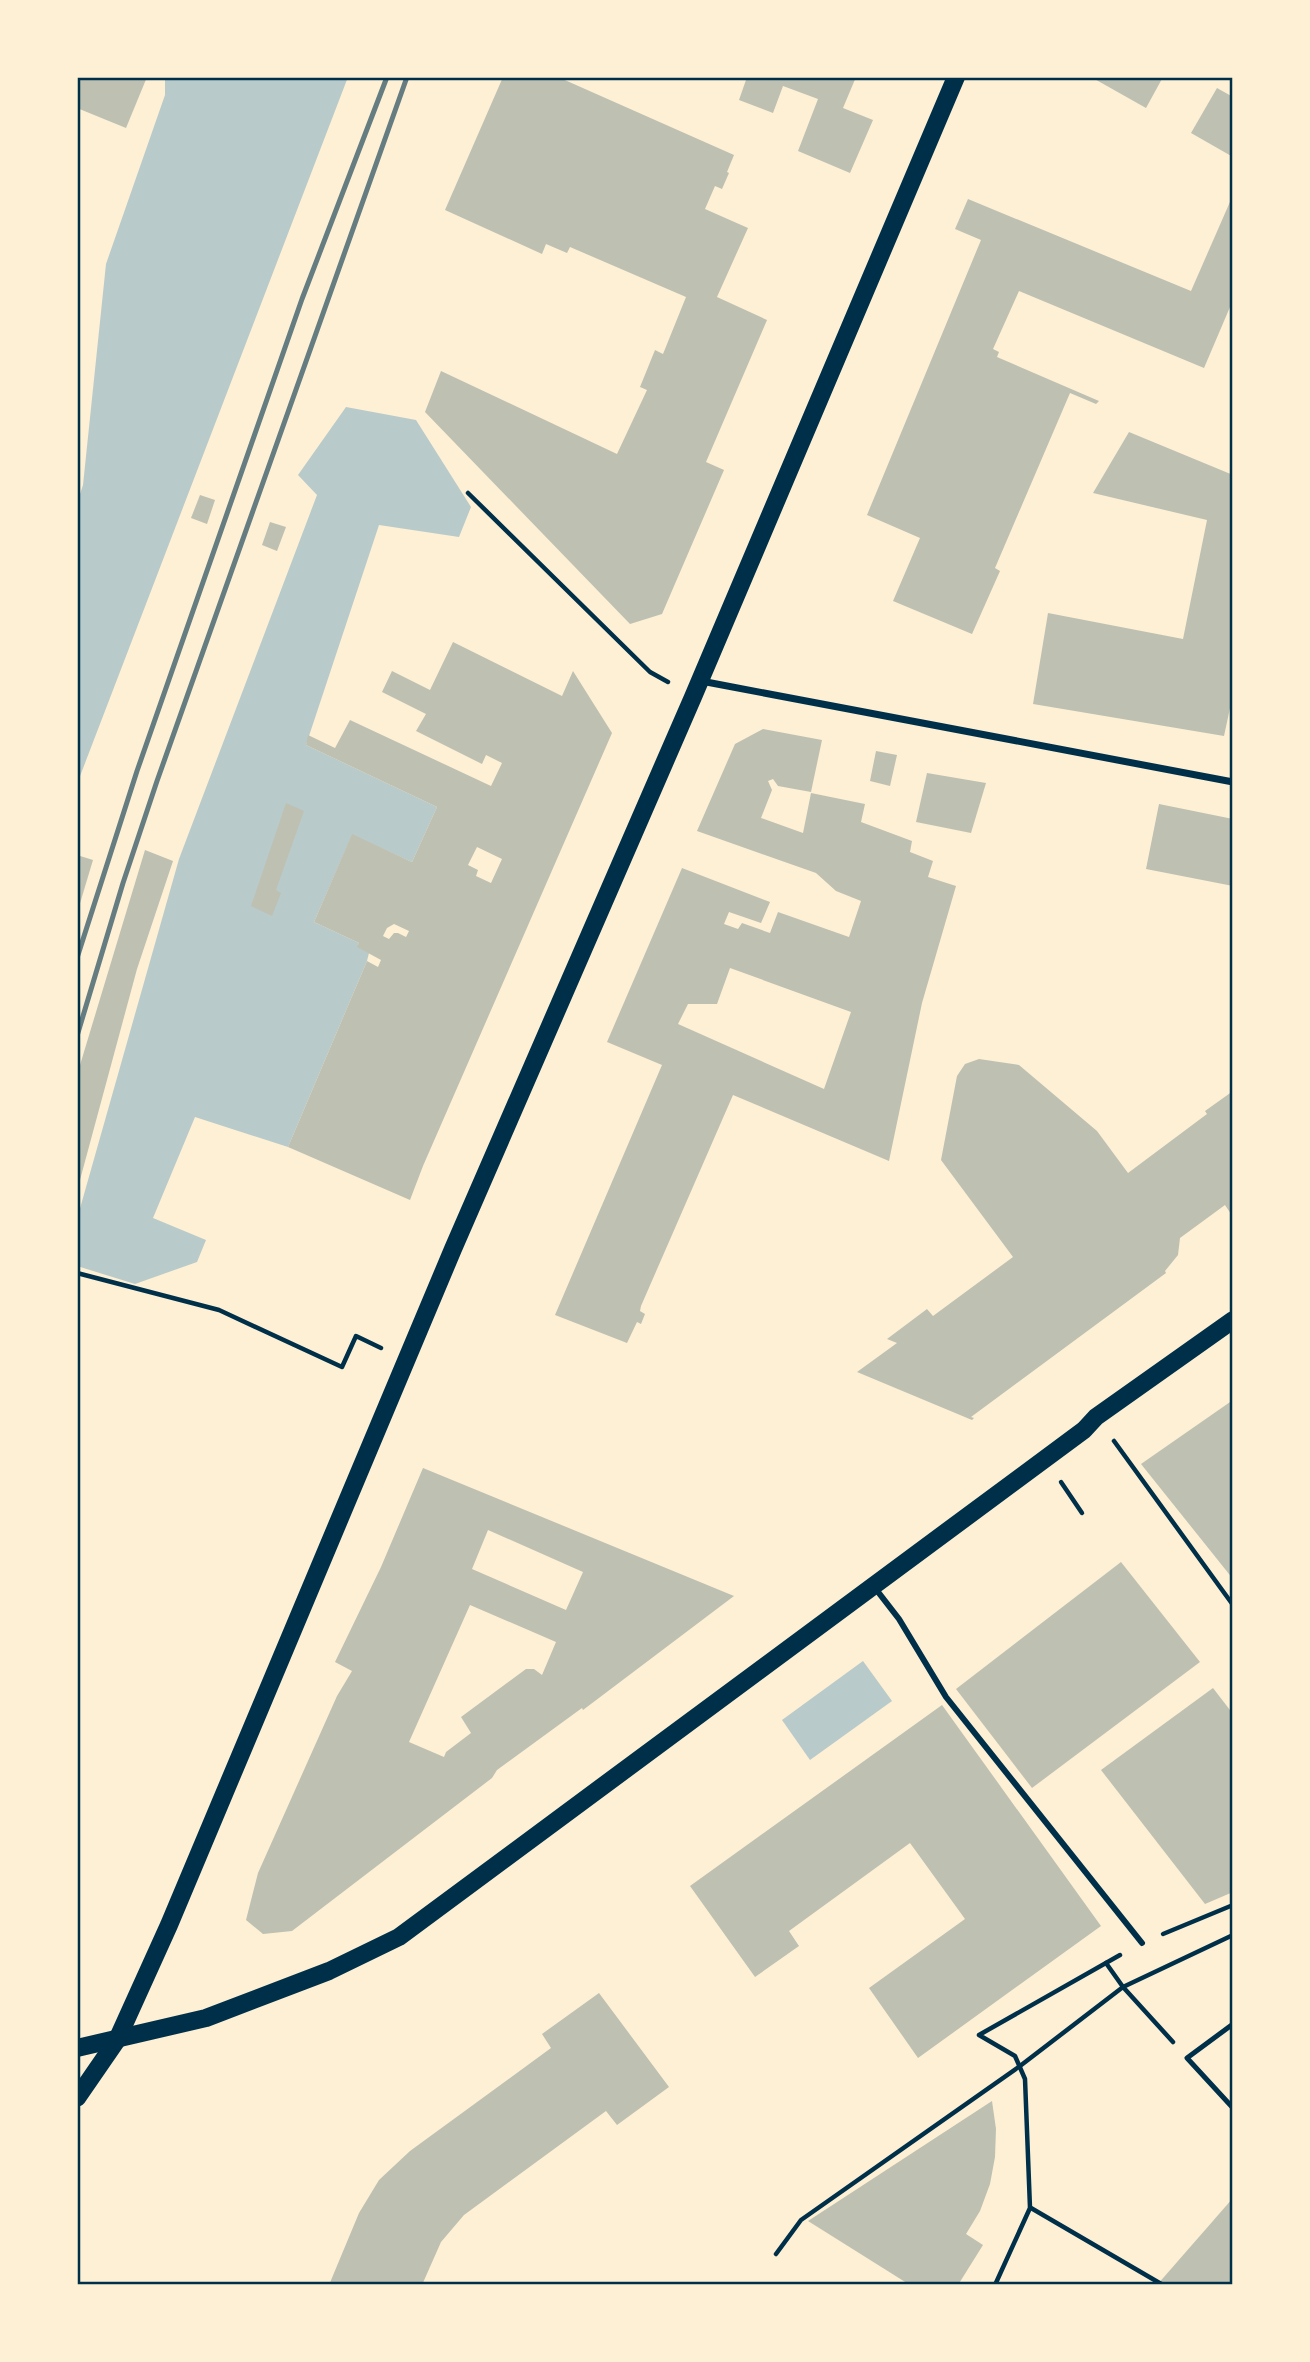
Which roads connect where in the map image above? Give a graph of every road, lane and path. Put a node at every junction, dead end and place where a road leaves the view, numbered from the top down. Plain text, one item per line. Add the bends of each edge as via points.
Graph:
1 (956, 77) edge
2 (468, 493) dead end
3 (697, 688) junction
4 (1233, 782) edge
5 (77, 1273) edge
6 (1233, 1320) edge
7 (407, 1361) junction
8 (1096, 1417) junction
9 (874, 1586) junction
10 (1233, 1605) edge
11 (1233, 1905) edge
12 (1233, 1934) edge
13 (1142, 1942) junction
14 (1107, 1963) junction
15 (1123, 1987) junction
16 (1233, 2024) edge
17 (117, 2040) junction
18 (77, 2048) edge
19 (1187, 2058) junction
20 (1020, 2066) junction
21 (77, 2075) edge
22 (77, 2098) edge
23 (1233, 2108) edge
24 (1031, 2208) junction
25 (776, 2254) dead end
26 (995, 2285) edge
27 (1163, 2285) edge

1 - 3 main road
2 - 3 path via 650,672
3 - 4 street
3 - 7 main road
5 - 7 path via 219,1310 342,1367 356,1336
6 - 8 main road
7 - 17 main road
8 - 9 main road
8 - 10 path
9 - 13 street via 946,1697
9 - 17 main road via 399,1937 329,1971 206,2018
11 - 13 path
12 - 15 path
13 - 14 path
14 - 15 path
14 - 20 path via 979,2035 1015,2056
15 - 19 path
15 - 20 path
16 - 19 lane
17 - 18 main road
17 - 21 main road
17 - 22 main road
19 - 23 lane
20 - 24 path via 1025,2079
20 - 25 path via 801,2220
24 - 26 path
24 - 27 path

